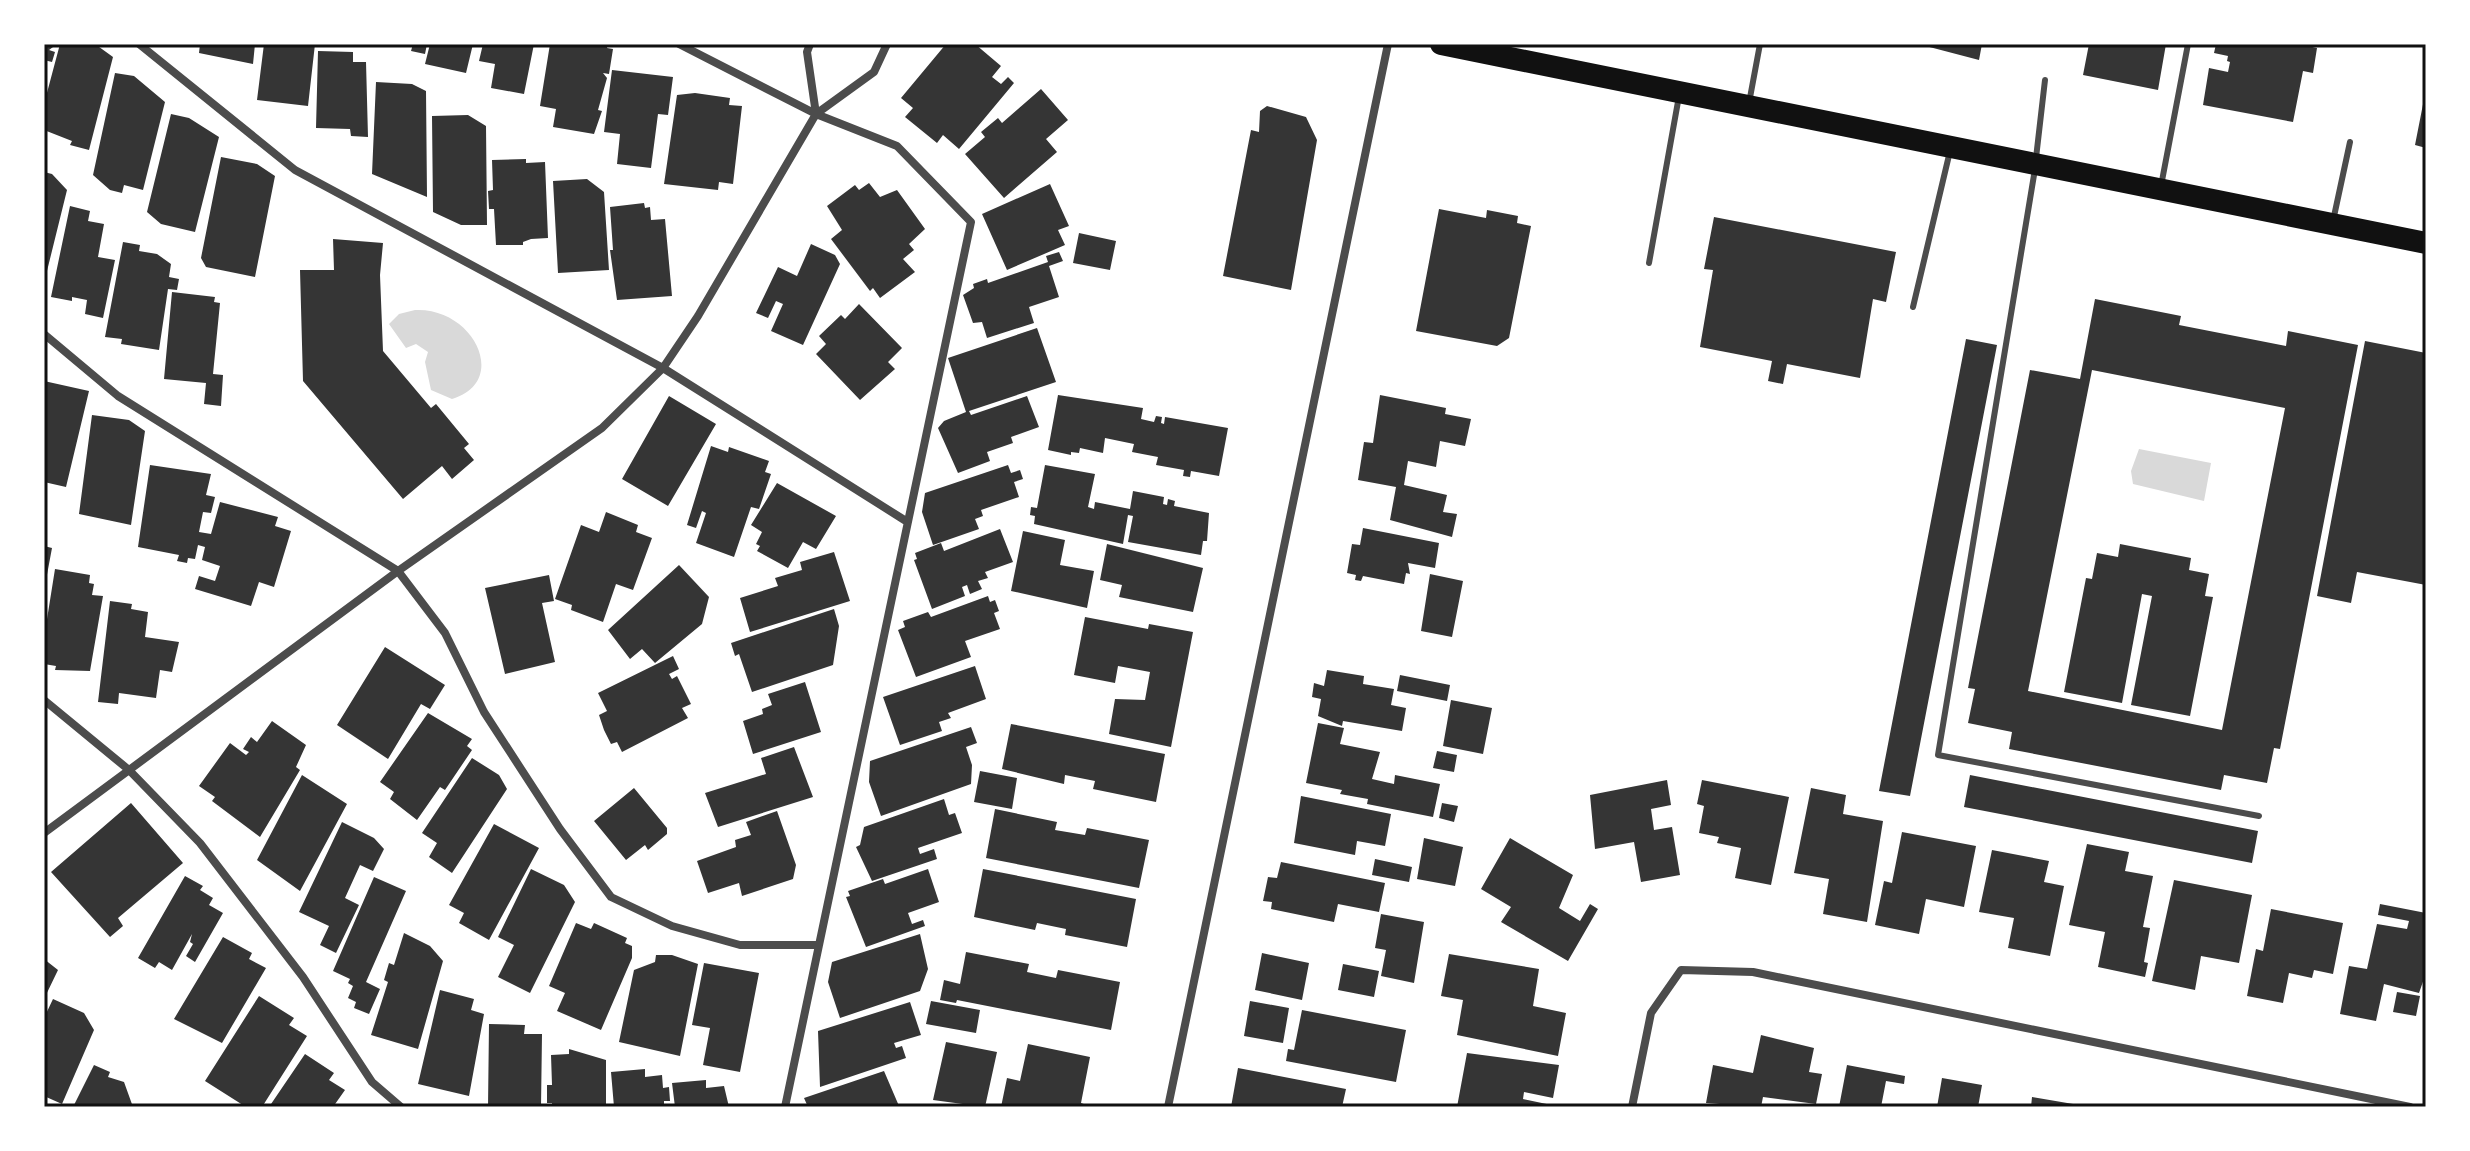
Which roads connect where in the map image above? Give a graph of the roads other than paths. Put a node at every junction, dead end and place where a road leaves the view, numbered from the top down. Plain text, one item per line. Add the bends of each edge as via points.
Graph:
1 (139, 44) edge
2 (679, 44) edge
3 (810, 44) edge
4 (887, 44) edge
5 (1388, 44) edge
6 (1441, 44) edge
7 (1760, 44) edge
8 (2188, 44) edge
9 (1465, 46) edge
10 (2045, 80) dead end
11 (1679, 92) junction
12 (1748, 106) junction
13 (816, 114) junction
14 (2350, 142) dead end
15 (1951, 147) junction
16 (2036, 166) junction
17 (2161, 190) junction
18 (2332, 224) junction
19 (2426, 243) edge
20 (1649, 263) dead end
21 (1913, 307) dead end
22 (44, 334) edge
23 (663, 368) junction
24 (906, 521) junction
25 (398, 571) junction
26 (44, 700) edge
27 (129, 770) junction
28 (2259, 816) dead end
29 (44, 833) edge
30 (819, 945) junction
31 (401, 1107) edge
32 (785, 1107) edge
33 (1168, 1107) edge
34 (1632, 1107) edge
35 (2410, 1107) edge

1 - 23 street via 295,170
2 - 13 street
3 - 13 street
4 - 13 street via 874,72
5 - 33 street
6 - 9 highway
7 - 12 lane
8 - 17 lane
9 - 11 highway
10 - 16 lane
11 - 12 highway
11 - 20 lane
12 - 15 highway
13 - 23 street
13 - 24 street via 897,146 971,222
14 - 18 lane
15 - 16 highway
15 - 21 lane
16 - 17 highway
16 - 28 lane via 1938,755
17 - 18 highway
18 - 19 highway
22 - 25 street via 118,396
23 - 24 street
23 - 25 street via 602,428
24 - 30 street
25 - 27 street
25 - 30 street via 445,633 484,712 611,897 672,926 740,945
26 - 27 street
27 - 29 street
27 - 31 street via 200,843 303,977 372,1082
30 - 32 street
34 - 35 street via 1651,1013 1681,970 1753,972

